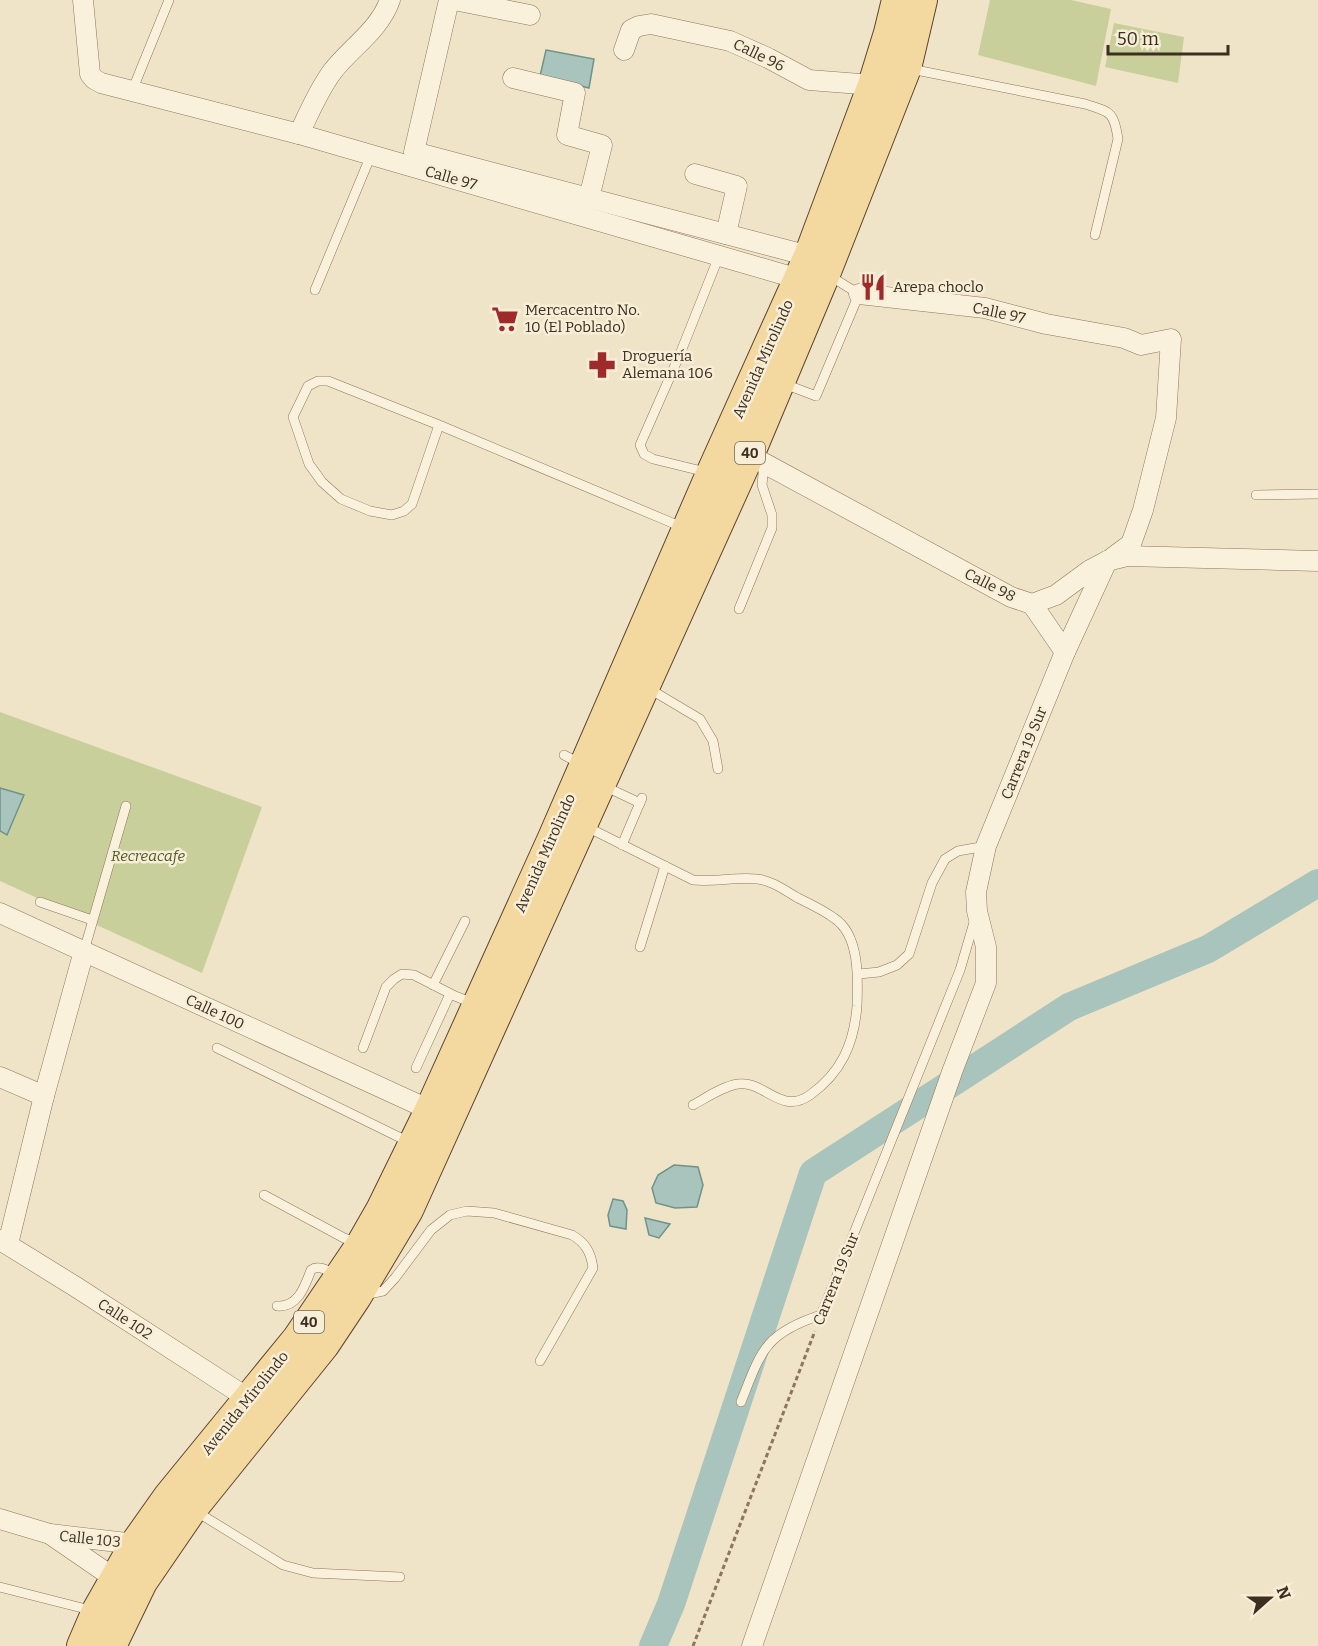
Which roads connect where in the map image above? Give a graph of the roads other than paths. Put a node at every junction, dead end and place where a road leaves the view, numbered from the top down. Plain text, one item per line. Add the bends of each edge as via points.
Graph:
1 (83, 0) edge
2 (169, 0) edge
3 (390, 0) edge
4 (452, 0) edge
5 (897, 0) edge
6 (922, 0) edge
7 (530, 15) dead end
8 (624, 50) dead end
9 (906, 68) junction
10 (513, 78) dead end
11 (873, 85) junction
12 (132, 91) junction
13 (299, 134) junction
14 (371, 155) junction
15 (695, 174) dead end
16 (589, 198) junction
17 (726, 234) junction
18 (1095, 235) dead end
19 (719, 256) junction
20 (811, 270) junction
21 (315, 290) dead end
22 (859, 294) junction
23 (780, 382) junction
24 (439, 425) junction
25 (756, 459) junction
26 (711, 474) junction
27 (1318, 494) edge
28 (1256, 495) dead end
29 (687, 529) junction
30 (1108, 560) junction
31 (1318, 561) edge
32 (1032, 604) junction
33 (739, 609) dead end
34 (1065, 652) junction
35 (645, 686) junction
36 (583, 768) junction
37 (718, 769) dead end
38 (126, 806) dead end
39 (583, 825) junction
40 (622, 845) junction
41 (986, 846) junction
42 (665, 866) junction
43 (40, 902) dead end
44 (977, 911) junction
45 (0, 913) edge
46 (92, 920) junction
47 (465, 921) dead end
48 (640, 947) dead end
49 (84, 951) junction
50 (859, 974) junction
51 (502, 976) junction
52 (433, 985) junction
53 (450, 994) junction
54 (487, 1009) junction
55 (217, 1048) dead end
56 (363, 1048) dead end
57 (416, 1068) dead end
58 (0, 1077) edge
59 (44, 1096) junction
60 (693, 1105) dead end
61 (441, 1110) junction
62 (413, 1143) junction
63 (264, 1195) dead end
64 (4, 1242) edge
65 (361, 1245) junction
66 (348, 1287) junction
67 (277, 1306) dead end
68 (540, 1361) dead end
69 (249, 1399) junction
70 (741, 1402) dead end
71 (192, 1509) junction
72 (0, 1519) edge
73 (50, 1534) junction
74 (135, 1544) junction
75 (400, 1577) dead end
76 (114, 1578) junction
77 (0, 1587) edge
78 (96, 1611) junction
79 (82, 1646) edge
80 (111, 1646) edge
81 (752, 1646) edge

1 - 12 street, Calle 97 via 90,74 101,82
2 - 12 lane
3 - 13 street via 375,29 333,71
4 - 7 street
4 - 16 street via 414,152
5 - 11 main road, Avenida Mirolindo / 40
6 - 9 main road, Avenida Mirolindo / 40
8 - 11 street, Calle 96 via 631,30 651,24 730,41 809,80
9 - 18 lane via 1109,112 1116,123 1118,139
9 - 20 main road, Avenida Mirolindo / 40
10 - 16 street via 575,93 567,135 602,145
11 - 20 main road, Avenida Mirolindo / 40
12 - 13 street, Calle 97
13 - 14 street, Calle 97
14 - 19 street, Calle 97
14 - 21 lane
15 - 17 street via 736,186
16 - 17 street
17 - 20 street
19 - 20 street, Calle 97
19 - 26 lane via 640,445 653,459
20 - 22 lane, Calle 97
20 - 23 main road, Avenida Mirolindo / 40
20 - 26 main road, Avenida Mirolindo / 40
22 - 23 lane via 816,396
22 - 30 street, Calle 97 via 985,308 1141,345 1171,339 1166,418 1143,510 1131,544
23 - 25 main road, Avenida Mirolindo / 40
24 - 24 lane via 328,381 308,386 294,417 309,464 322,482 342,499 392,515 412,504
24 - 29 lane
25 - 32 street, Calle 98 via 1011,597
25 - 33 lane via 772,528
25 - 35 main road, Avenida Mirolindo / 40
26 - 29 main road, Avenida Mirolindo / 40
27 - 28 lane
29 - 36 main road, Avenida Mirolindo / 40
30 - 31 street, Calle 98 via 1126,556
30 - 32 street, Calle 98 via 1056,595
30 - 34 street, Carrera 19 Sur
32 - 34 street
34 - 41 street, Carrera 19 Sur
35 - 36 main road, Avenida Mirolindo / 40
35 - 37 lane via 700,719 713,741
36 - 39 main road, Avenida Mirolindo / 40
36 - 40 lane via 641,801
36 - 51 main road, Avenida Mirolindo / 40 via 553,838 537,844 495,932 491,951
38 - 46 lane
39 - 40 lane
39 - 51 main road, Avenida Mirolindo / 40
40 - 42 lane
41 - 44 street, Carrera 19 Sur via 976,892
41 - 50 lane via 958,851 945,860 932,883 909,954 897,965
42 - 48 lane
42 - 50 lane via 705,881 759,879 836,919 852,941
43 - 46 lane
44 - 70 lane, Carrera 19 Sur via 960,970 821,1315 775,1337 760,1355
44 - 81 street, Carrera 19 Sur via 987,947 986,983
45 - 49 street, Calle 100
46 - 49 lane
47 - 52 lane
49 - 59 street
49 - 61 street, Calle 100
50 - 60 lane via 850,1046 834,1074 808,1097 782,1101 750,1084 738,1084
51 - 54 main road, Avenida Mirolindo / 40
51 - 61 main road via 500,1033 471,1093
52 - 53 lane
52 - 56 lane via 414,975 402,974 394,979 386,987
53 - 54 lane
53 - 57 lane
54 - 61 main road, Avenida Mirolindo / 40
55 - 62 lane
58 - 59 street
59 - 64 street
61 - 62 main road, Avenida Mirolindo / 40
61 - 66 main road, Avenida Mirolindo / 40 via 408,1210
62 - 65 main road, Avenida Mirolindo / 40
63 - 65 lane
64 - 69 street, Calle 102
65 - 66 main road, Avenida Mirolindo / 40
66 - 67 lane via 320,1267 313,1268 303,1292 287,1305
66 - 68 lane via 383,1291 431,1230 450,1215 467,1211 494,1214 572,1235 591,1254 593,1268
66 - 69 main road, Avenida Mirolindo / 40 via 298,1338
66 - 71 main road, Avenida Mirolindo / 40 via 324,1345
69 - 74 main road, Avenida Mirolindo / 40
71 - 75 lane via 283,1565 313,1573
71 - 80 main road, Avenida Mirolindo / 40 via 142,1582
72 - 73 street
73 - 74 street, Calle 103
73 - 76 street, Calle 103
74 - 76 main road, Avenida Mirolindo / 40
76 - 78 main road, Avenida Mirolindo / 40
77 - 78 lane
78 - 79 main road, Avenida Mirolindo / 40

